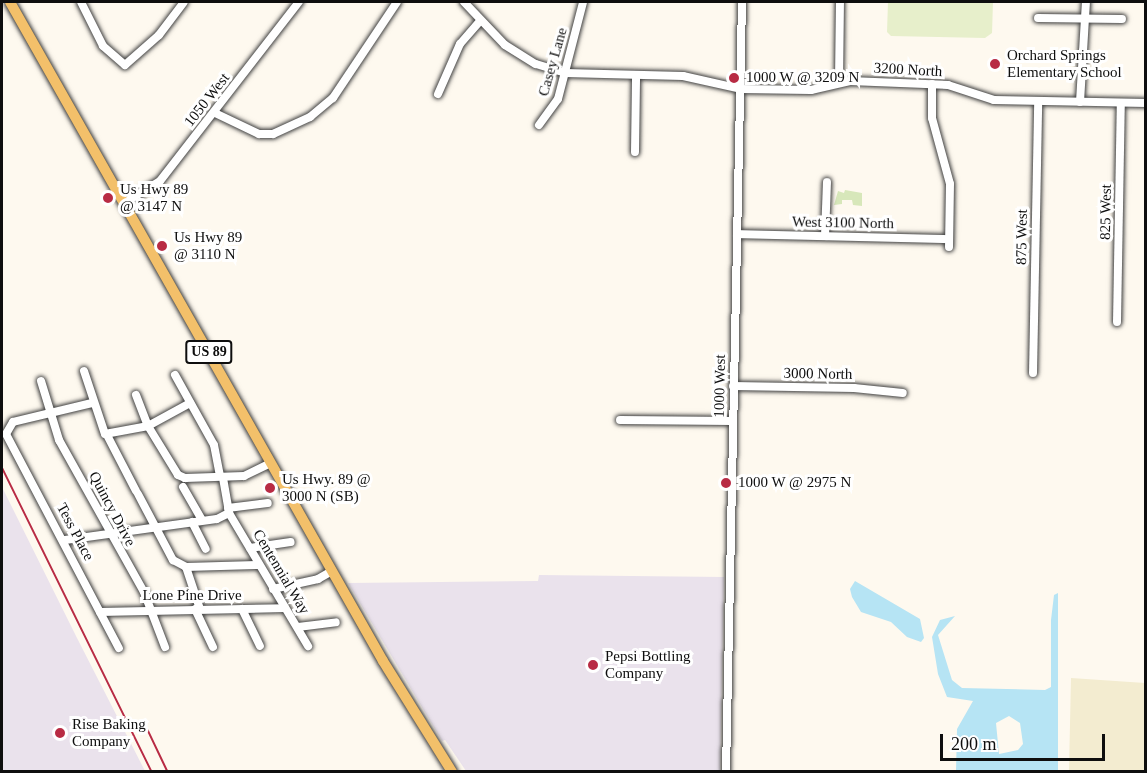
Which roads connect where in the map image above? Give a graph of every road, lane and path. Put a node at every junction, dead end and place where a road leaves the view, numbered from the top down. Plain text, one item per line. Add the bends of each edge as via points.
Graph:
1 (10, 2) edge
2 (81, 2) edge
3 (184, 2) edge
4 (299, 2) edge
5 (397, 2) edge
6 (464, 2) edge
7 (583, 2) edge
8 (742, 2) edge
9 (840, 2) edge
10 (1086, 2) edge
11 (1038, 18) dead end
12 (1083, 19) junction
13 (1122, 19) dead end
14 (480, 21) junction
15 (565, 74) junction
16 (636, 76) junction
17 (839, 81) junction
18 (932, 84) junction
19 (741, 89) junction
20 (438, 94) dead end
21 (1038, 101) junction
22 (1080, 102) junction
23 (1121, 103) junction
24 (1146, 103) edge
25 (215, 113) junction
26 (539, 125) dead end
27 (635, 152) dead end
28 (827, 182) dead end
29 (124, 203) junction
30 (737, 234) junction
31 (825, 236) junction
32 (1117, 322) dead end
33 (84, 371) dead end
34 (1033, 373) dead end
35 (175, 375) dead end
36 (41, 381) dead end
37 (733, 386) junction
38 (903, 393) dead end
39 (136, 395) dead end
40 (92, 403) junction
41 (190, 403) junction
42 (49, 413) junction
43 (620, 420) dead end
44 (732, 422) junction
45 (148, 426) junction
46 (107, 435) junction
47 (271, 463) junction
48 (222, 476) junction
49 (183, 487) dead end
50 (268, 503) dead end
51 (228, 511) junction
52 (202, 520) junction
53 (192, 522) junction
54 (156, 527) junction
55 (111, 533) junction
56 (65, 540) junction
57 (291, 542) dead end
58 (250, 548) junction
59 (206, 549) dead end
60 (259, 565) junction
61 (186, 567) junction
62 (332, 571) junction
63 (273, 589) junction
64 (285, 608) junction
65 (147, 609) junction
66 (197, 609) junction
67 (242, 609) junction
68 (100, 612) junction
69 (336, 622) dead end
70 (298, 627) junction
71 (260, 646) dead end
72 (308, 646) dead end
73 (165, 647) dead end
74 (213, 647) dead end
75 (119, 648) dead end
76 (452, 771) edge
77 (726, 771) edge

1 - 29 main road, US 89
2 - 3 street via 103,46 125,65 159,34
4 - 25 street, 1050 West
5 - 25 street via 333,98 310,117 273,134 259,134
6 - 14 street, 3200 North
7 - 15 street, Casey Lane
8 - 19 street, 1000 West
9 - 17 street
10 - 12 street
11 - 12 street
12 - 13 street
12 - 22 street
14 - 15 street, 3200 North via 522,57
14 - 20 street via 460,44
15 - 16 street, 3200 North
15 - 26 street, Casey Lane via 555,106
16 - 19 street, 3200 North via 683,76
16 - 27 street
17 - 18 street, 3200 North
17 - 19 street, 3200 North via 811,90
18 - 21 street, 3200 North via 960,88 994,100
18 - 31 street, West 3100 North via 932,118 950,184 949,243
19 - 30 street, 1000 West
21 - 22 street, 3200 North
21 - 34 street, 875 West
22 - 23 street, 3200 North
23 - 24 street, 3200 North
23 - 32 street, 825 West
25 - 29 street, 1050 West via 160,181
28 - 31 street
29 - 47 main road, US 89
30 - 31 street, West 3100 North
30 - 37 street, 1000 West
33 - 40 street
35 - 41 street, Centennial Way
36 - 42 street, Quincy Drive
37 - 38 street, 3000 North
37 - 44 street, 1000 West
39 - 45 street
40 - 42 street
40 - 46 street
41 - 45 street
41 - 48 street, Centennial Way via 214,445
42 - 55 street, Quincy Drive via 59,440
42 - 56 street, Tess Place via 13,422 6,429
43 - 44 street
44 - 77 street, 1000 West
45 - 46 street
45 - 48 street via 178,475
46 - 54 street
47 - 48 street via 244,476
47 - 62 main road, US 89
48 - 51 street, Centennial Way
49 - 52 street
50 - 51 street
51 - 52 street
51 - 58 street, Centennial Way
52 - 53 street
53 - 54 street
53 - 59 street
54 - 55 street
54 - 61 street via 176,564
55 - 56 street
55 - 65 street, Quincy Drive via 144,592
56 - 68 street, Tess Place
57 - 58 street
58 - 60 street, Centennial Way
60 - 61 street
60 - 63 street, Centennial Way
61 - 66 street
62 - 63 street via 318,579
62 - 76 main road, US 89
63 - 64 street, Centennial Way
64 - 67 street, Lone Pine Drive
64 - 70 street, Centennial Way
65 - 66 street, Lone Pine Drive
65 - 68 street, Lone Pine Drive
65 - 73 street, Quincy Drive
66 - 67 street, Lone Pine Drive
66 - 74 street
67 - 71 street
68 - 75 street, Tess Place
69 - 70 street
70 - 72 street, Centennial Way

